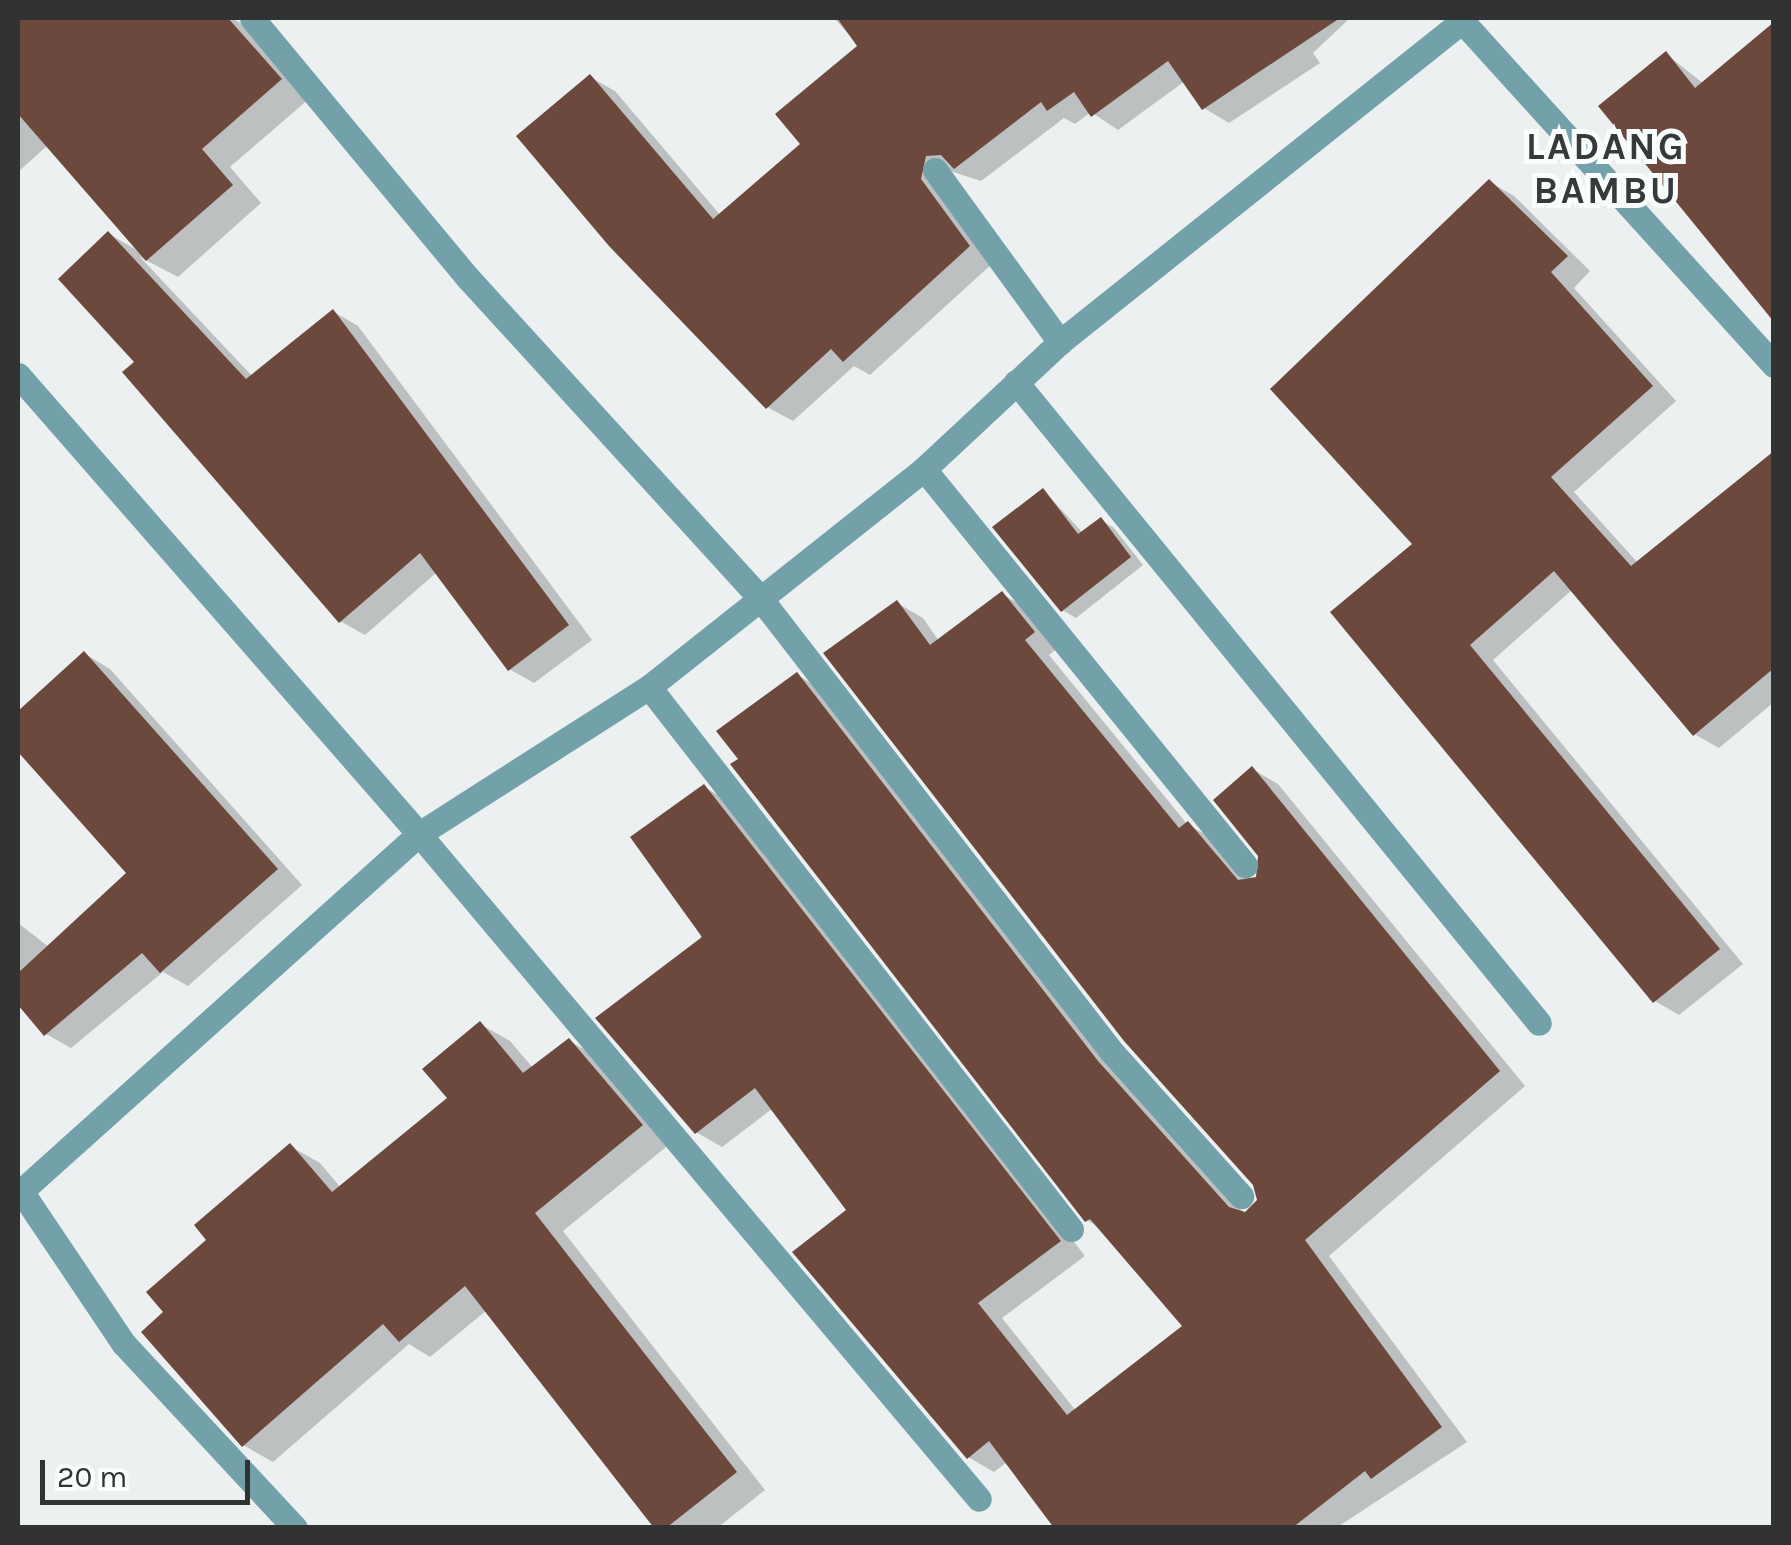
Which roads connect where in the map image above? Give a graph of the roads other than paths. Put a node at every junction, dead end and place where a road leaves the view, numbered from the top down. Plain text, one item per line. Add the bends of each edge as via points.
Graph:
1 (252, 18) edge
2 (1464, 19) edge
3 (935, 170) dead end
4 (1060, 342) junction
5 (1774, 365) edge
6 (18, 376) edge
7 (1016, 382) junction
8 (924, 470) junction
9 (760, 598) junction
10 (649, 687) junction
11 (419, 834) junction
12 (1244, 865) dead end
13 (1539, 1023) dead end
14 (19, 1192) edge
15 (1240, 1196) dead end
16 (1071, 1229) dead end
17 (979, 1499) dead end
18 (294, 1528) edge

1 - 9 street via 468,278
2 - 4 street
2 - 5 street
3 - 4 street
4 - 7 street
6 - 11 street
7 - 8 street
7 - 13 street
8 - 9 street
8 - 12 street
9 - 10 street
9 - 15 street via 1111,1051
10 - 11 street
10 - 16 street
11 - 14 street
11 - 17 street
14 - 18 street via 124,1344

